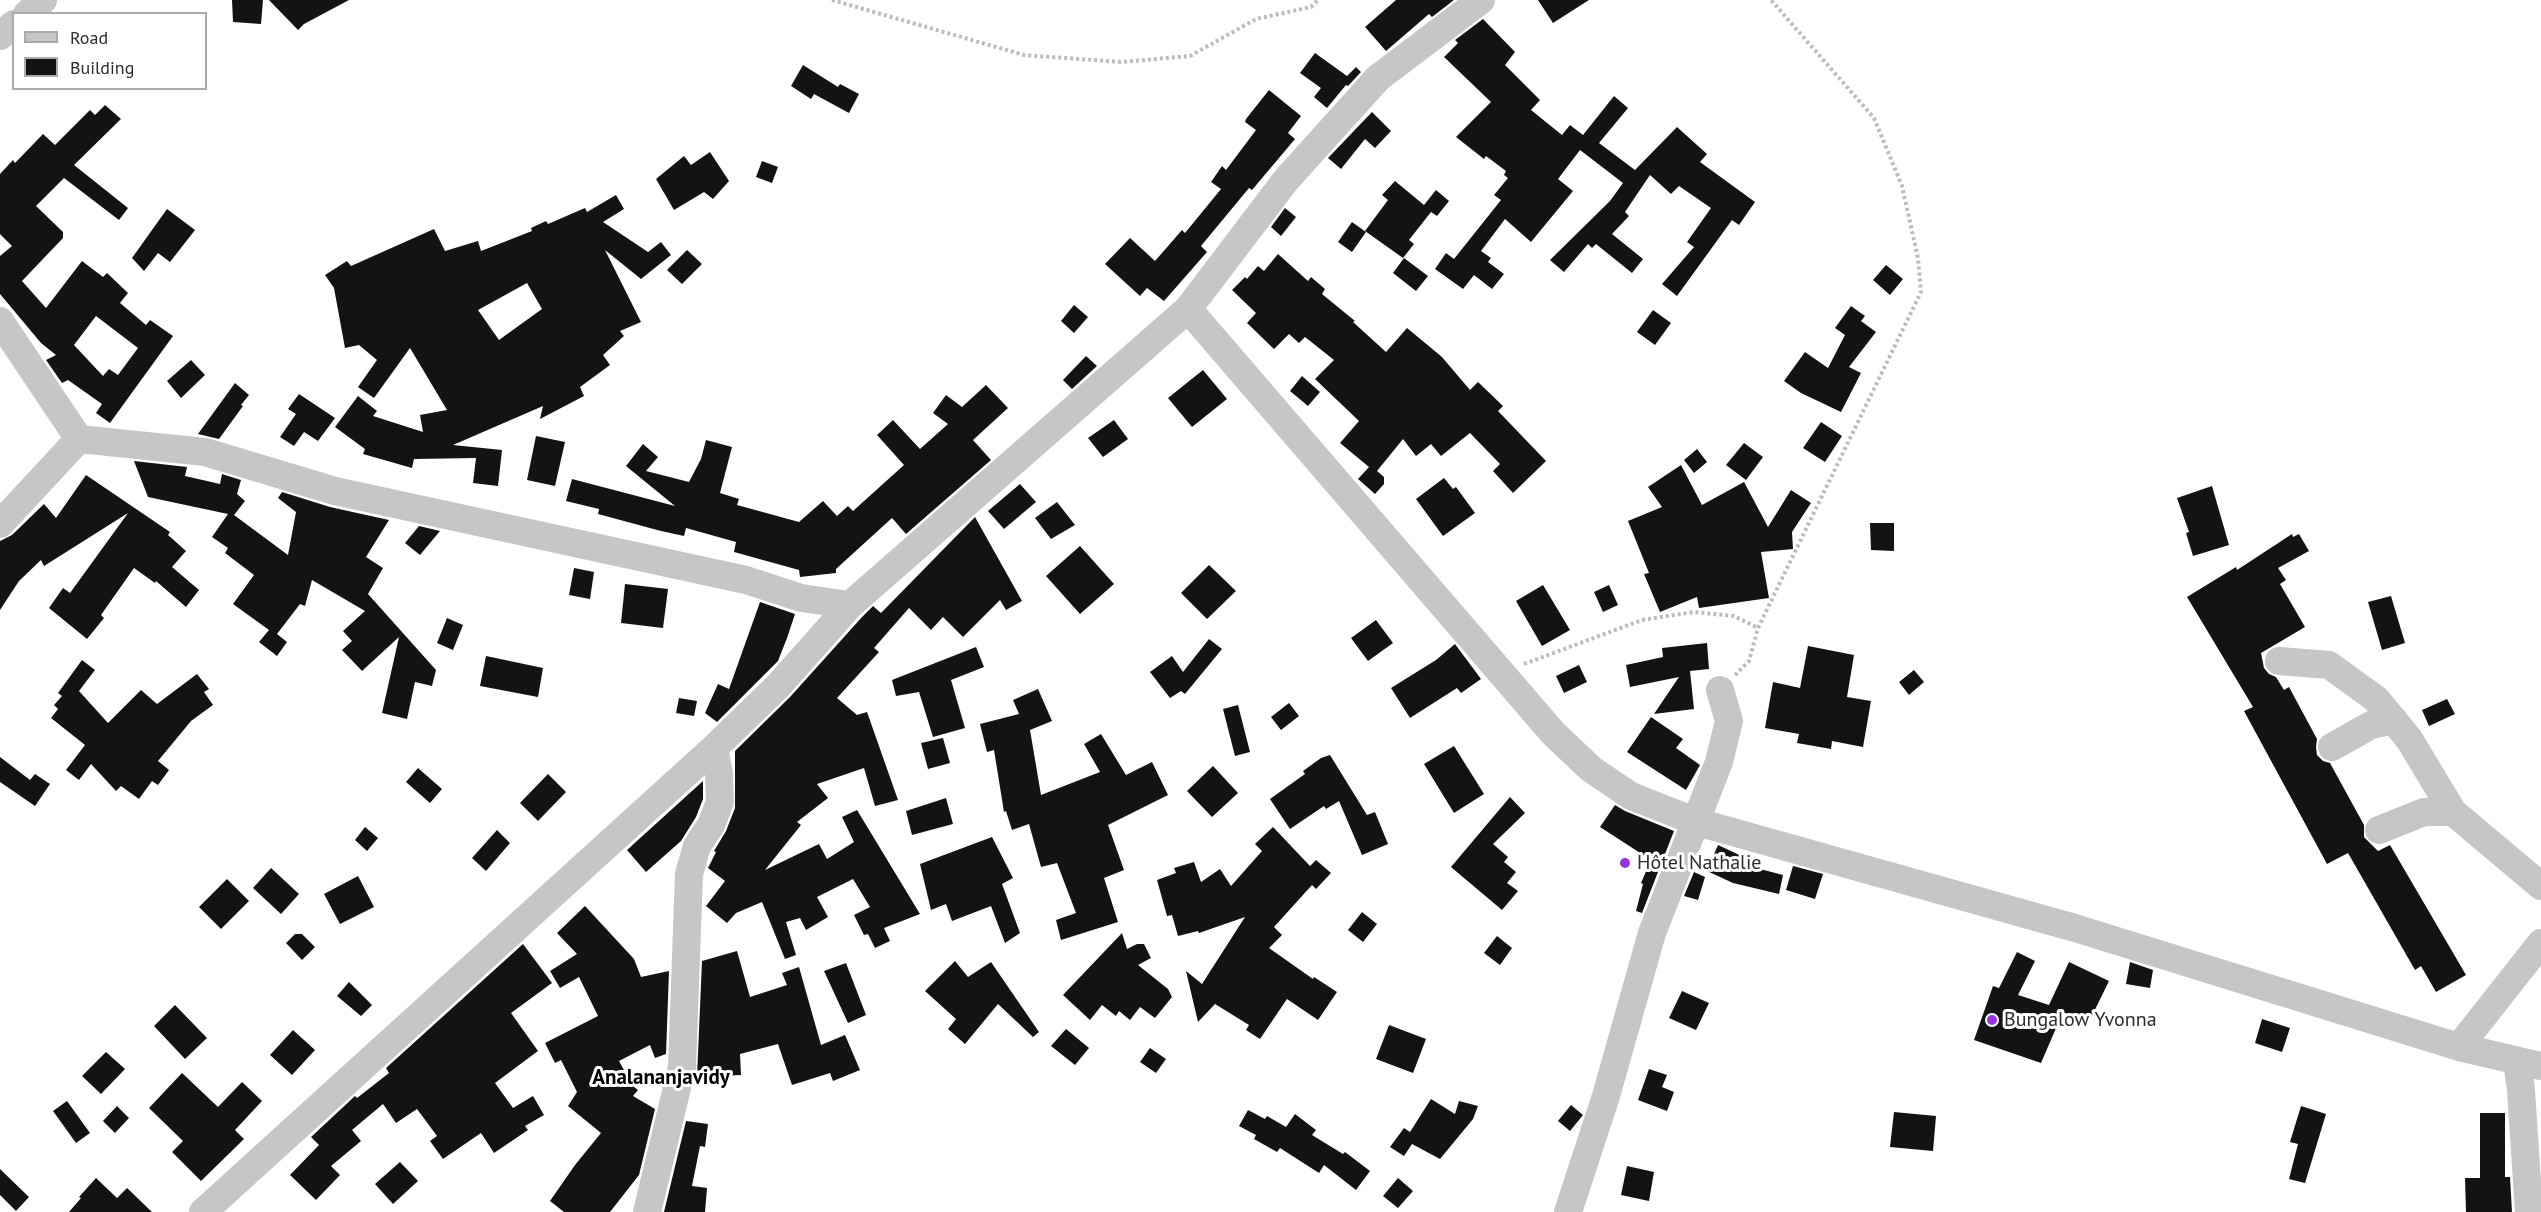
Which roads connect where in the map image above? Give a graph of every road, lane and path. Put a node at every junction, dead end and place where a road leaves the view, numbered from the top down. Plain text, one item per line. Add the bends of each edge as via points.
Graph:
1 (43, 0) edge
2 (832, 0) edge
3 (1318, 0) edge
4 (1481, 0) edge
5 (1771, 0) edge
6 (29, 12) edge
7 (12, 26) edge
8 (0, 36) edge
9 (1188, 309) junction
10 (0, 321) edge
11 (79, 439) junction
12 (0, 524) edge
13 (850, 604) junction
14 (1758, 627) junction
15 (2278, 661) dead end
16 (1502, 672) junction
17 (1720, 690) joint
18 (2394, 720) junction
19 (2332, 747) dead end
20 (714, 748) junction
21 (2453, 812) junction
22 (1697, 822) junction
23 (2379, 830) dead end
24 (2541, 886) edge
25 (2541, 943) edge
26 (2459, 1047) junction
27 (2529, 1064) edge
28 (203, 1212) edge
29 (647, 1212) edge
30 (1568, 1212) edge
31 (2529, 1212) edge

1 - 6 street
2 - 3 path via 1024,55 1121,62 1190,56 1256,19 1311,8
4 - 9 street via 1377,78 1286,180
5 - 14 path via 1874,118 1902,186 1918,258 1921,292
7 - 8 street
9 - 13 street
9 - 16 street
10 - 11 street
11 - 12 street
11 - 13 street via 205,452 335,491 746,580 801,598
13 - 20 street via 778,686
14 - 16 path via 1734,616 1694,612 1642,620
14 - 17 path via 1749,661
15 - 18 street via 2329,665 2376,699
16 - 22 street via 1553,733 1591,769 1631,796
17 - 22 street via 1729,721
18 - 19 street via 2371,725
18 - 21 street
20 - 28 street
20 - 29 street via 720,802 697,846 688,874 682,1067
21 - 23 street via 2424,812
21 - 24 street
22 - 26 street via 2075,928
22 - 30 street via 1652,933
25 - 26 street
26 - 27 street
27 - 31 street via 2521,1090

